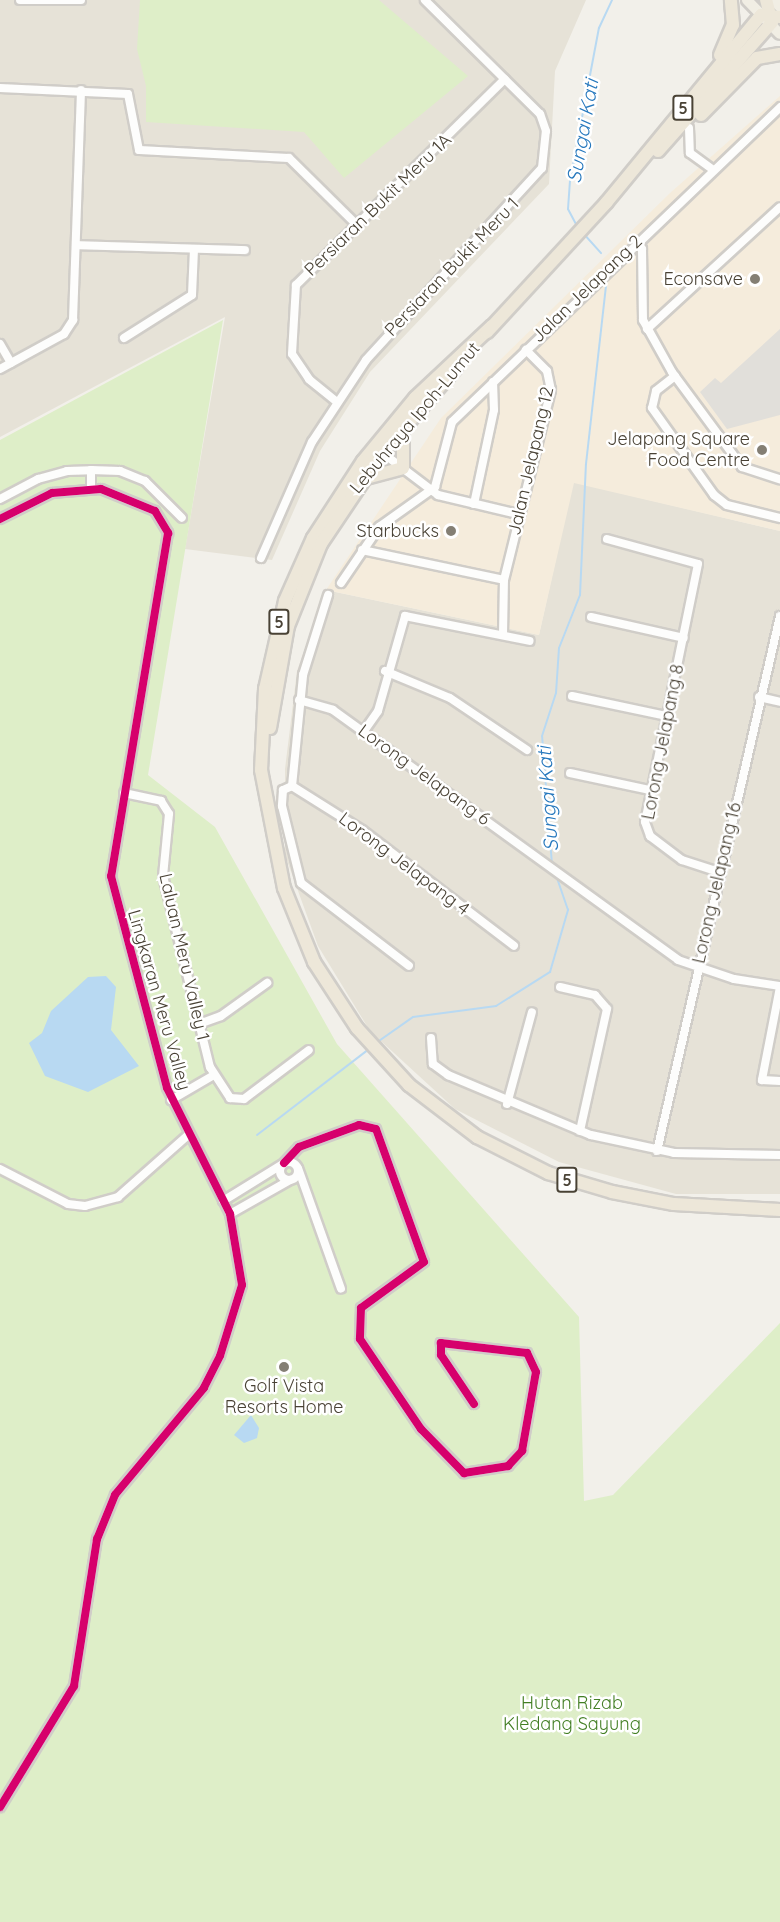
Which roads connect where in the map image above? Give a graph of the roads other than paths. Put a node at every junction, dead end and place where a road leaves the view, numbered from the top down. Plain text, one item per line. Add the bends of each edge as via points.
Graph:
1 (20, 0) edge
2 (81, 0) edge
3 (425, 0) edge
4 (731, 0) edge
5 (747, 0) edge
6 (766, 0) edge
7 (773, 13) edge
8 (780, 34) edge
9 (780, 54) edge
10 (505, 79) junction
11 (0, 88) edge
12 (81, 90) junction
13 (778, 107) edge
14 (681, 110) junction
15 (689, 128) junction
16 (644, 167) junction
17 (712, 169) junction
18 (606, 203) junction
19 (780, 207) edge
20 (357, 225) junction
21 (636, 241) junction
22 (76, 245) junction
23 (194, 249) junction
24 (245, 250) dead end
25 (492, 326) junction
26 (646, 328) junction
27 (124, 338) dead end
28 (0, 344) edge
29 (526, 350) junction
30 (11, 363) junction
31 (0, 369) edge
32 (675, 376) junction
33 (493, 382) junction
34 (337, 402) junction
35 (404, 426) junction
36 (378, 450) junction
37 (403, 468) junction
38 (91, 470) junction
39 (780, 479) edge
40 (362, 480) junction
41 (91, 488) junction
42 (432, 491) junction
43 (0, 499) edge
44 (474, 504) junction
45 (518, 514) junction
46 (182, 518) dead end
47 (780, 518) edge
48 (0, 519) edge
49 (607, 539) dead end
50 (362, 550) junction
51 (261, 558) dead end
52 (504, 580) junction
53 (341, 583) dead end
54 (328, 595) dead end
55 (779, 616) edge
56 (591, 617) dead end
57 (502, 635) junction
58 (684, 638) junction
59 (530, 641) dead end
60 (385, 671) junction
61 (572, 696) dead end
62 (759, 697) junction
63 (299, 700) junction
64 (780, 702) edge
65 (666, 716) junction
66 (364, 731) junction
67 (527, 750) dead end
68 (570, 773) dead end
69 (292, 786) junction
70 (650, 790) junction
71 (124, 793) junction
72 (268, 822) junction
73 (720, 872) junction
74 (514, 946) dead end
75 (409, 966) dead end
76 (697, 969) junction
77 (267, 983) dead end
78 (560, 987) dead end
79 (780, 987) edge
80 (532, 1012) dead end
81 (199, 1024) junction
82 (430, 1038) dead end
83 (309, 1050) dead end
84 (214, 1075) junction
85 (780, 1081) edge
86 (171, 1100) junction
87 (507, 1104) junction
88 (580, 1131) junction
89 (188, 1135) junction
90 (303, 1146) junction
91 (657, 1151) junction
92 (780, 1155) edge
93 (284, 1163) junction
94 (297, 1167) junction
95 (0, 1169) edge
96 (291, 1180) junction
97 (244, 1188) junction
98 (306, 1189) junction
99 (223, 1200) junction
100 (252, 1203) junction
101 (780, 1210) edge
102 (230, 1214) junction
103 (341, 1289) dead end
104 (474, 1404) dead end
105 (0, 1807) edge

1 - 2 street
3 - 10 street, Persiaran Bukit Meru 1
4 - 14 highway via 733,25 726,45
5 - 7 main road
6 - 7 highway
7 - 8 main road
7 - 14 highway, Lebuhraya Ipoh-Lumut / 5
7 - 16 highway, Lebuhraya Ipoh-Lumut / 5
9 - 15 highway via 757,58
10 - 20 street, Persiaran Bukit Meru 1A
10 - 34 street, Persiaran Bukit Meru 1 via 543,119 538,177 380,342
11 - 12 street
12 - 20 street via 128,94 133,138 146,153 295,161
12 - 22 street
13 - 17 street, Jalan Jelapang 2
14 - 18 highway, Lebuhraya Ipoh-Lumut / 5
15 - 16 highway
15 - 17 street via 690,153
16 - 18 highway, Lebuhraya Ipoh-Lumut / 5
17 - 21 street, Jalan Jelapang 2
18 - 25 highway, Lebuhraya Ipoh-Lumut / 5
19 - 26 street
20 - 34 street, Persiaran Bukit Meru 1A via 299,282 292,297 292,354 309,379
21 - 26 street via 642,249
21 - 29 street, Jalan Jelapang 2
22 - 23 street
22 - 30 street via 71,326
23 - 24 street
23 - 27 street via 192,295
25 - 35 highway, Lebuhraya Ipoh-Lumut / 5
25 - 36 highway, Lebuhraya Ipoh-Lumut / 5 via 434,379
26 - 32 street
28 - 30 street
29 - 33 street, Jalan Jelapang 2
29 - 45 street, Jalan Jelapang 12 via 551,382
30 - 31 street
32 - 39 street via 742,467
32 - 47 street via 656,391 652,408 709,487 727,505
33 - 42 street, Jalan Jelapang 2 via 449,428
33 - 44 street via 494,410
34 - 51 street, Persiaran Bukit Meru 1 via 300,466
35 - 36 highway, Lebuhraya Ipoh-Lumut / 5
35 - 37 highway
36 - 37 street
36 - 40 highway, Lebuhraya Ipoh-Lumut / 5
36 - 72 highway, Lebuhraya Ipoh-Lumut / 5 via 313,538 285,601 263,711 261,770
37 - 40 highway via 383,470
37 - 42 street
38 - 41 street
38 - 43 street via 47,475
38 - 46 street via 120,471 145,481
40 - 72 highway, Lebuhraya Ipoh-Lumut / 5 via 311,563 288,626 270,730
41 - 48 street, Lingkaran Meru Valley via 52,493
41 - 71 street, Lingkaran Meru Valley via 120,494 155,511 168,533
42 - 44 street
42 - 50 street via 379,527
44 - 45 street
45 - 52 street, Jalan Jelapang 12
49 - 58 street, Lorong Jelapang 8 via 692,559 699,569
50 - 52 street
50 - 53 street
52 - 57 street, Jalan Jelapang 12
54 - 63 street
55 - 62 street, Lorong Jelapang 16
56 - 58 street
57 - 59 street
57 - 60 street via 405,616
58 - 65 street, Lorong Jelapang 8
60 - 66 street via 378,711
60 - 67 street via 450,698
61 - 65 street
62 - 64 street
62 - 73 street, Lorong Jelapang 16
63 - 66 street, Lorong Jelapang 6 via 320,703
63 - 69 street
65 - 70 street, Lorong Jelapang 8
66 - 76 street, Lorong Jelapang 6
68 - 70 street
69 - 74 street, Lorong Jelapang 4 via 362,830
69 - 75 street via 283,790 282,806 302,883
70 - 73 street, Lorong Jelapang 8 via 645,822 650,836 690,864
71 - 81 street, Laluan Meru Valley 1 via 161,801 169,814 164,876
71 - 86 street, Lingkaran Meru Valley via 112,882
72 - 101 highway, Lebuhraya Ipoh-Lumut / 5 via 303,940 357,1028 387,1064 454,1123 548,1173 644,1199
73 - 76 street, Lorong Jelapang 16
76 - 79 street
76 - 91 street, Lorong Jelapang 16
77 - 81 street via 220,1016
78 - 88 street via 595,995 607,1009
79 - 85 street via 762,1080
80 - 87 street
81 - 84 street, Laluan Meru Valley 1
82 - 87 street via 436,1067
83 - 84 street, Laluan Meru Valley 1 via 244,1099 230,1098
84 - 86 street
86 - 89 street, Lingkaran Meru Valley
87 - 88 street
88 - 91 street
89 - 95 street via 118,1197 85,1206 68,1204
89 - 99 street, Lingkaran Meru Valley
90 - 93 street via 291,1151
90 - 94 street
90 - 104 street via 359,1125 379,1133 424,1262 363,1306 358,1335 413,1419 459,1471 508,1466 522,1451 536,1372 527,1353 441,1343 441,1355
91 - 92 street
93 - 94 street
93 - 96 street via 281,1174
93 - 97 street
94 - 96 street
94 - 98 street
96 - 98 street
96 - 100 street
97 - 99 street
97 - 100 street
98 - 103 street
99 - 102 street, Lingkaran Meru Valley
100 - 102 street
102 - 105 street, Lingkaran Meru Valley via 242,1285 220,1356 197,1397 115,1495 97,1539 74,1686

